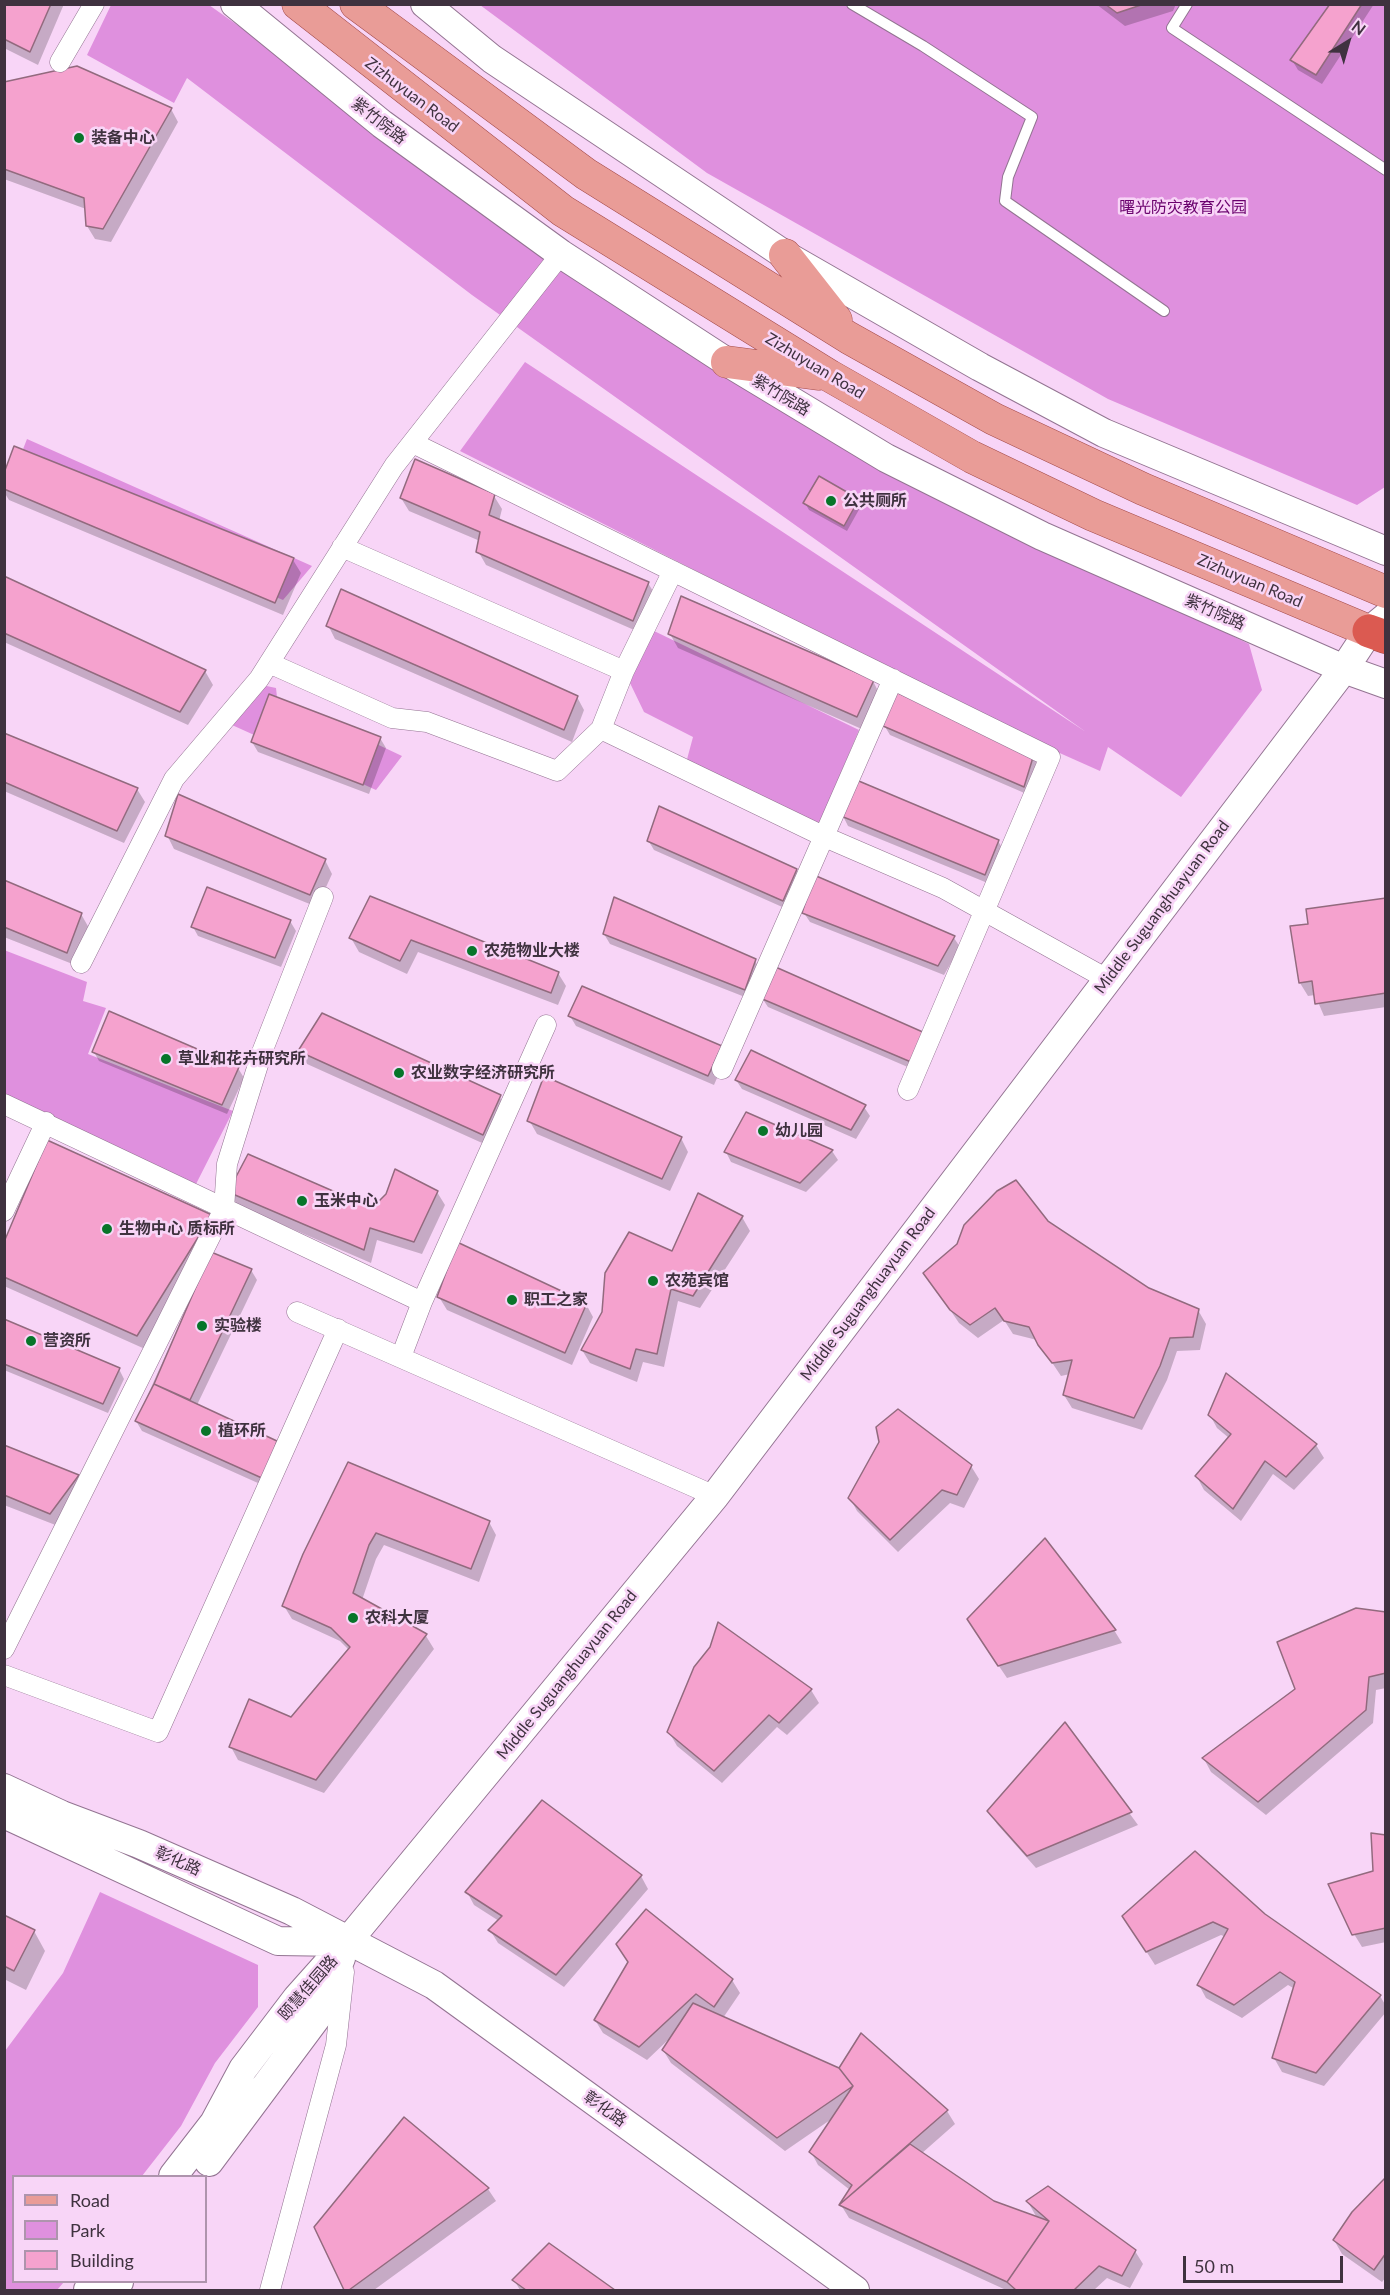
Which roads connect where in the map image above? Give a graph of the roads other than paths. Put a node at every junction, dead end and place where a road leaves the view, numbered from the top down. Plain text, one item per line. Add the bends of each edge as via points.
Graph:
1 (94, 4) edge
2 (235, 4) edge
3 (298, 4) edge
4 (356, 4) edge
5 (852, 4) edge
6 (1187, 4) edge
7 (433, 7) edge
8 (60, 62) dead end
9 (1386, 170) edge
10 (561, 254) junction
11 (785, 255) junction
12 (1164, 312) dead end
13 (849, 338) junction
14 (727, 362) junction
15 (830, 376) junction
16 (413, 442) junction
17 (342, 548) junction
18 (1386, 550) edge
19 (673, 571) junction
20 (1382, 584) edge
21 (1380, 628) edge
22 (269, 663) junction
23 (1344, 669) junction
24 (624, 671) junction
25 (893, 679) junction
26 (1386, 684) edge
27 (601, 729) junction
28 (825, 837) junction
29 (323, 897) dead end
30 (986, 912) junction
31 (81, 963) dead end
32 (1107, 979) junction
33 (546, 1025) dead end
34 (722, 1069) dead end
35 (908, 1089) dead end
36 (4, 1104) edge
37 (46, 1122) junction
38 (224, 1209) junction
39 (4, 1210) edge
40 (422, 1302) junction
41 (297, 1312) dead end
42 (338, 1329) junction
43 (401, 1357) junction
44 (715, 1496) junction
45 (4, 1649) edge
46 (4, 1675) edge
47 (4, 1788) edge
48 (4, 1814) edge
49 (347, 1942) junction
50 (174, 2175) edge
51 (199, 2175) edge
52 (270, 2290) edge
53 (855, 2290) edge

1 - 8 street
2 - 10 street, 紫竹院路 via 382,124
3 - 15 main road, Zizhuyuan Road via 563,211
4 - 13 main road via 586,174
5 - 12 lane via 1032,117 1008,177 1005,201
6 - 9 lane via 1172,28
7 - 11 street via 492,58
10 - 14 street, 紫竹院路
10 - 16 street
11 - 13 main road
11 - 18 street via 1104,433
13 - 20 main road via 994,419 1143,489
14 - 15 main road
14 - 23 street, 紫竹院路 via 886,458 1042,536
15 - 21 main road, Zizhuyuan Road via 972,457 1093,514
16 - 17 street
16 - 19 street
17 - 22 street
17 - 24 street
19 - 24 street
19 - 25 street
20 - 21 street
21 - 23 street, Middle Suguanghuayuan Road
22 - 27 street via 392,718 427,722 557,771
22 - 31 street via 174,779
23 - 26 street, 紫竹院路
23 - 32 street, Middle Suguanghuayuan Road
24 - 27 street
25 - 28 street
25 - 30 street via 1050,757
27 - 28 street
28 - 30 street via 943,888
28 - 34 street
29 - 38 street via 262,1052 227,1164
30 - 32 street
30 - 35 street
32 - 44 street, Middle Suguanghuayuan Road
33 - 40 street
36 - 37 street
37 - 38 street
37 - 39 street
38 - 40 street
38 - 45 street
40 - 43 street
41 - 42 street
42 - 43 street
42 - 46 street via 158,1732
43 - 44 street
44 - 49 street, Middle Suguanghuayuan Road
47 - 49 street, 彰化路 via 292,1911
48 - 49 street, 彰化路 via 278,1941
49 - 50 street, 颐慧佳园路 via 297,1998 243,2069 213,2123
49 - 51 street, 颐慧佳园路 via 320,2013
49 - 52 street via 336,2045
49 - 53 street, 彰化路 via 434,1985

